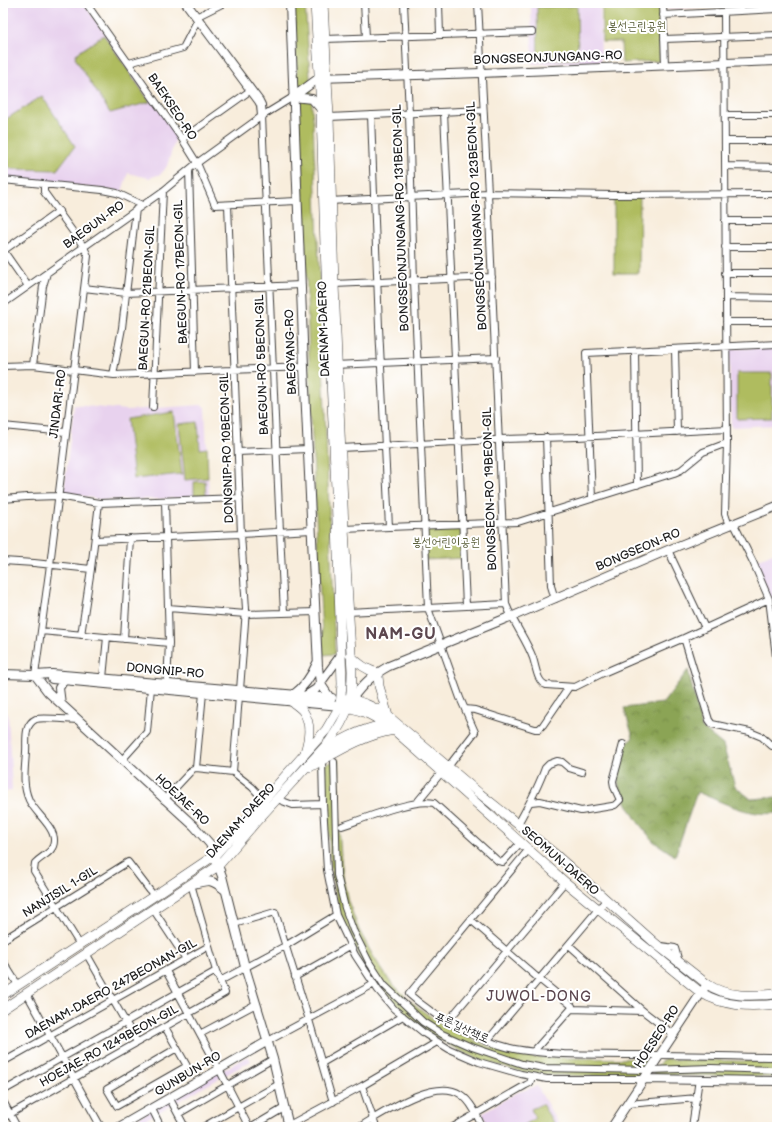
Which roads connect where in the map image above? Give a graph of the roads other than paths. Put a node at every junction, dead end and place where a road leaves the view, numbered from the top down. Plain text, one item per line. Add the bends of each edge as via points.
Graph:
1 (86, 3) edge
2 (186, 3) edge
3 (224, 3) edge
4 (290, 3) edge
5 (315, 3) edge
6 (323, 3) edge
7 (364, 3) edge
8 (404, 3) edge
9 (439, 3) edge
10 (478, 3) edge
11 (663, 3) edge
12 (754, 3) edge
13 (777, 9) edge
14 (754, 10) junction
15 (724, 12) junction
16 (663, 15) junction
17 (198, 19) junction
18 (532, 32) dead end
19 (479, 34) junction
20 (777, 34) edge
21 (440, 35) junction
22 (406, 36) junction
23 (724, 36) junction
24 (366, 37) junction
25 (664, 39) junction
26 (325, 40) junction
27 (777, 61) edge
28 (129, 63) junction
29 (724, 63) junction
30 (665, 66) junction
31 (481, 73) junction
32 (408, 75) junction
33 (323, 78) junction
34 (251, 90) junction
35 (293, 97) junction
36 (322, 109) junction
37 (483, 110) junction
38 (444, 112) junction
39 (409, 114) junction
40 (371, 115) junction
41 (725, 115) junction
42 (777, 115) edge
43 (262, 116) junction
44 (329, 117) junction
45 (182, 139) junction
46 (725, 141) junction
47 (777, 141) edge
48 (196, 163) junction
49 (725, 166) junction
50 (777, 167) edge
51 (189, 170) junction
52 (3, 180) edge
53 (44, 185) junction
54 (163, 191) junction
55 (488, 193) junction
56 (448, 194) junction
57 (725, 194) junction
58 (777, 194) edge
59 (411, 196) junction
60 (374, 198) junction
61 (297, 201) junction
62 (328, 201) junction
63 (266, 202) junction
64 (228, 204) junction
65 (142, 205) junction
66 (136, 209) junction
67 (59, 211) junction
68 (725, 221) junction
69 (777, 221) edge
70 (84, 247) junction
71 (725, 247) junction
72 (777, 247) edge
73 (3, 251) edge
74 (47, 273) junction
75 (726, 273) junction
76 (777, 273) edge
77 (492, 277) junction
78 (452, 279) junction
79 (414, 281) junction
80 (377, 282) junction
81 (334, 284) junction
82 (301, 285) junction
83 (28, 286) junction
84 (270, 287) junction
85 (84, 288) junction
86 (231, 288) junction
87 (193, 290) junction
88 (158, 292) junction
89 (126, 293) junction
90 (726, 298) junction
91 (777, 298) edge
92 (3, 304) edge
93 (726, 322) junction
94 (777, 322) edge
95 (777, 344) edge
96 (726, 347) junction
97 (675, 349) junction
98 (635, 351) junction
99 (496, 358) junction
100 (455, 360) junction
101 (417, 361) junction
102 (381, 363) junction
103 (33, 365) junction
104 (334, 365) junction
105 (3, 366) edge
106 (304, 367) junction
107 (274, 368) junction
108 (234, 370) junction
109 (73, 371) junction
110 (196, 372) junction
111 (154, 374) junction
112 (113, 375) junction
113 (153, 407) dead end
114 (3, 426) edge
115 (727, 429) junction
116 (65, 432) junction
117 (677, 432) junction
118 (637, 434) junction
119 (589, 436) junction
120 (546, 437) junction
121 (499, 439) junction
122 (458, 442) junction
123 (727, 443) junction
124 (421, 444) junction
125 (385, 445) junction
126 (341, 448) junction
127 (308, 449) junction
128 (276, 450) junction
129 (238, 452) junction
130 (637, 486) junction
131 (58, 496) junction
132 (240, 498) junction
133 (592, 498) junction
134 (3, 499) edge
135 (165, 501) junction
136 (99, 503) junction
137 (777, 506) edge
138 (549, 512) junction
139 (502, 523) junction
140 (462, 525) junction
141 (732, 525) junction
142 (424, 526) junction
143 (388, 527) junction
144 (344, 529) junction
145 (312, 530) junction
146 (280, 532) junction
147 (241, 534) junction
148 (166, 537) junction
149 (130, 538) junction
150 (95, 540) junction
151 (668, 550) junction
152 (3, 561) edge
153 (50, 565) junction
154 (92, 569) junction
155 (555, 599) junction
156 (769, 599) junction
157 (506, 604) junction
158 (466, 606) junction
159 (168, 608) junction
160 (428, 608) junction
161 (316, 612) junction
162 (348, 612) junction
163 (284, 613) junction
164 (246, 614) junction
165 (510, 618) junction
166 (705, 628) junction
167 (41, 631) junction
168 (81, 635) junction
169 (775, 636) edge
170 (107, 637) junction
171 (684, 638) junction
172 (124, 639) junction
173 (169, 643) junction
174 (441, 647) junction
175 (342, 657) junction
176 (318, 660) junction
177 (777, 665) edge
178 (3, 674) edge
179 (377, 675) junction
180 (35, 676) junction
181 (103, 678) junction
182 (64, 680) junction
183 (166, 683) junction
184 (320, 683) junction
185 (568, 687) junction
186 (151, 688) junction
187 (203, 693) junction
188 (240, 693) junction
189 (305, 696) junction
190 (292, 698) junction
191 (330, 698) junction
192 (347, 702) junction
193 (61, 704) junction
194 (464, 709) junction
195 (388, 716) junction
196 (78, 720) junction
197 (390, 728) junction
198 (623, 744) dead end
199 (777, 745) edge
200 (304, 756) junction
201 (319, 759) junction
202 (122, 760) junction
203 (334, 762) dead end
204 (196, 768) junction
205 (445, 770) junction
206 (233, 772) junction
207 (582, 772) dead end
208 (263, 799) junction
209 (276, 799) junction
210 (164, 800) junction
211 (531, 802) junction
212 (418, 803) junction
213 (323, 804) junction
214 (518, 824) junction
215 (342, 826) dead end
216 (521, 842) junction
217 (529, 849) junction
218 (215, 854) junction
219 (218, 866) junction
220 (565, 882) junction
221 (191, 884) junction
222 (225, 890) junction
223 (154, 896) junction
224 (606, 900) junction
225 (56, 907) junction
226 (153, 909) junction
227 (598, 909) junction
228 (336, 915) junction
229 (471, 920) junction
230 (234, 924) junction
231 (3, 940) edge
232 (80, 945) junction
233 (569, 945) junction
234 (209, 946) junction
235 (285, 946) junction
236 (350, 946) junction
237 (507, 951) junction
238 (86, 953) junction
239 (186, 959) junction
240 (3, 961) edge
241 (245, 968) junction
242 (166, 971) junction
243 (216, 971) junction
244 (295, 977) junction
245 (539, 979) junction
246 (220, 981) junction
247 (374, 984) junction
248 (706, 984) junction
249 (18, 985) junction
250 (700, 992) junction
251 (178, 993) junction
252 (3, 994) edge
253 (27, 994) junction
254 (777, 994) edge
255 (113, 1000) junction
256 (256, 1004) junction
257 (777, 1004) edge
258 (3, 1009) edge
259 (571, 1009) junction
260 (643, 1011) junction
261 (189, 1014) junction
262 (403, 1016) junction
263 (309, 1020) junction
264 (448, 1021) junction
265 (126, 1022) junction
266 (165, 1027) junction
267 (200, 1034) junction
268 (673, 1034) junction
269 (50, 1036) junction
270 (268, 1041) junction
271 (487, 1041) junction
272 (137, 1042) junction
273 (437, 1042) junction
274 (177, 1048) junction
275 (533, 1052) junction
276 (659, 1055) junction
277 (63, 1057) junction
278 (777, 1057) edge
279 (273, 1059) junction
280 (3, 1062) edge
281 (322, 1063) junction
282 (219, 1069) junction
283 (649, 1070) junction
284 (777, 1070) edge
285 (532, 1077) junction
286 (74, 1078) junction
287 (644, 1079) junction
288 (700, 1079) junction
289 (777, 1081) edge
290 (279, 1084) junction
291 (228, 1086) junction
292 (362, 1086) junction
293 (3, 1091) edge
294 (697, 1098) junction
295 (170, 1099) junction
296 (3, 1101) edge
297 (333, 1102) junction
298 (628, 1104) junction
299 (238, 1107) junction
300 (284, 1108) junction
301 (152, 1109) junction
302 (10, 1114) junction
303 (178, 1114) junction
304 (476, 1114) junction
305 (3, 1118) edge
306 (374, 1118) junction
307 (289, 1126) edge
308 (17, 1127) edge
309 (101, 1127) edge
310 (119, 1127) edge
311 (161, 1127) edge
312 (185, 1127) edge
313 (203, 1127) edge
314 (249, 1127) edge
315 (252, 1127) edge
316 (359, 1127) edge
317 (377, 1127) edge
318 (453, 1127) edge
319 (482, 1127) edge
320 (612, 1127) edge
321 (692, 1127) edge

1 - 28 street, BAEKSEO-RO
2 - 17 street
3 - 17 street via 200,15
4 - 35 street, BAEGYANG-RO
5 - 33 main road, DAENAM-DAERO
6 - 26 main road, DAENAM-DAERO
7 - 24 street
8 - 22 street, BONGSEONJUNGANG-RO 131BEON-GIL
9 - 21 street
10 - 19 street, BONGSEONJUNGANG-RO 123BEON-GIL
11 - 16 street
12 - 14 street
13 - 14 street
14 - 15 street
15 - 16 street
15 - 23 street
16 - 25 street
17 - 28 street, BAEKSEO-RO via 183,48
17 - 34 street
18 - 19 street
19 - 21 street
19 - 31 street, BONGSEONJUNGANG-RO 123BEON-GIL
20 - 23 street
21 - 22 street
22 - 24 street
22 - 32 street, BONGSEONJUNGANG-RO 131BEON-GIL
23 - 25 street
23 - 29 street
24 - 26 street
25 - 30 street
26 - 33 main road, DAENAM-DAERO
27 - 29 street, BONGSEONJUNGANG-RO
28 - 45 street, BAEKSEO-RO
29 - 30 street, BONGSEONJUNGANG-RO
29 - 41 street
30 - 31 street, BONGSEONJUNGANG-RO
31 - 32 street, BONGSEONJUNGANG-RO
31 - 37 street, BONGSEONJUNGANG-RO 123BEON-GIL
32 - 33 street, BONGSEONJUNGANG-RO
32 - 39 street, BONGSEONJUNGANG-RO 131BEON-GIL
33 - 35 street, BAEGUN-RO
33 - 36 main road, DAENAM-DAERO
33 - 44 main road, DAENAM-DAERO
34 - 43 street via 261,105
34 - 45 street
35 - 36 street via 312,99
35 - 43 street, BAEGUN-RO
35 - 61 street, BAEGYANG-RO
36 - 62 main road, DAENAM-DAERO
37 - 38 street
37 - 55 street, BONGSEONJUNGANG-RO 123BEON-GIL
38 - 39 street
38 - 56 street
39 - 40 street
39 - 59 street, BONGSEONJUNGANG-RO 131BEON-GIL
40 - 44 street
40 - 60 street
41 - 42 street
41 - 46 street
43 - 48 street, BAEGUN-RO
43 - 63 street, BAEGUN-RO 5BEON-GIL
44 - 62 main road, DAENAM-DAERO
45 - 48 street, BAEKSEO-RO
46 - 47 street
46 - 49 street
48 - 51 street, BAEGUN-RO
48 - 64 street via 215,205
49 - 50 street
49 - 57 street
51 - 54 street, BAEGUN-RO
51 - 87 street, BAEGUN-RO 17BEON-GIL
52 - 53 street
53 - 65 street via 117,193
53 - 67 street via 44,192
54 - 65 street, BAEGUN-RO
54 - 88 street, BAEGUN-RO 21BEON-GIL
55 - 56 street
55 - 57 street
55 - 77 street, BONGSEONJUNGANG-RO 123BEON-GIL
56 - 59 street
56 - 78 street
57 - 58 street
57 - 68 street
59 - 60 street
59 - 79 street, BONGSEONJUNGANG-RO 131BEON-GIL
60 - 62 street
60 - 80 street
61 - 63 street
61 - 82 street, BAEGYANG-RO
62 - 81 main road, DAENAM-DAERO
62 - 104 main road, DAENAM-DAERO
63 - 64 street
63 - 84 street, BAEGUN-RO 5BEON-GIL
64 - 86 street, DONGNIP-RO 10BEON-GIL
65 - 66 street, BAEGUN-RO
66 - 70 street, BAEGUN-RO
66 - 89 street
67 - 70 street
67 - 73 street
68 - 69 street
68 - 71 street
70 - 74 street, BAEGUN-RO
70 - 85 street, JINDARI-RO via 88,256
71 - 72 street
71 - 75 street
73 - 83 street
74 - 83 street, BAEGUN-RO
74 - 103 street
75 - 76 street
75 - 90 street
77 - 78 street
77 - 99 street, BONGSEONJUNGANG-RO 123BEON-GIL
78 - 79 street
78 - 100 street
79 - 80 street
79 - 101 street, BONGSEONJUNGANG-RO 131BEON-GIL
80 - 81 street
80 - 102 street
81 - 104 main road, DAENAM-DAERO
82 - 84 street
82 - 106 street, BAEGYANG-RO
83 - 92 street, BAEGUN-RO
84 - 86 street
84 - 107 street, BAEGUN-RO 5BEON-GIL
85 - 89 street
85 - 109 street, JINDARI-RO
86 - 87 street
86 - 108 street, DONGNIP-RO 10BEON-GIL
87 - 88 street
87 - 110 street, BAEGUN-RO 17BEON-GIL
88 - 89 street
88 - 111 street, BAEGUN-RO 21BEON-GIL
89 - 112 street
90 - 91 street
90 - 93 street
93 - 94 street
93 - 96 street
95 - 96 street
96 - 97 street
96 - 115 street
97 - 98 street
97 - 117 street
98 - 118 street
98 - 119 street via 586,353
99 - 100 street
99 - 121 street, BONGSEON-RO 19BEON-GIL
100 - 101 street
100 - 122 street
101 - 102 street
101 - 124 street, BONGSEONJUNGANG-RO 131BEON-GIL
102 - 104 street
102 - 125 street
103 - 105 street
103 - 109 street
104 - 126 main road, DAENAM-DAERO
104 - 175 main road, DAENAM-DAERO
106 - 107 street
106 - 127 street, BAEGYANG-RO
107 - 108 street
107 - 128 street, BAEGUN-RO 5BEON-GIL
108 - 110 street
108 - 129 street, DONGNIP-RO 10BEON-GIL
109 - 112 street
109 - 116 street, JINDARI-RO
110 - 111 street
111 - 112 street
111 - 113 street, BAEGUN-RO 21BEON-GIL
114 - 116 street
115 - 117 street
115 - 123 street
116 - 131 street, JINDARI-RO
117 - 118 street
118 - 119 street
118 - 130 street
119 - 120 street
119 - 133 street
120 - 121 street
120 - 138 street
121 - 122 street
121 - 139 street, BONGSEON-RO 19BEON-GIL
122 - 124 street
122 - 140 street
123 - 130 street via 703,452 674,474
123 - 141 street via 725,514
124 - 125 street
124 - 142 street, BONGSEONJUNGANG-RO 131BEON-GIL
125 - 126 street
125 - 143 street
126 - 144 main road, DAENAM-DAERO
127 - 128 street
127 - 145 street, BAEGYANG-RO
128 - 129 street
128 - 146 street, BAEGUN-RO 5BEON-GIL
129 - 132 street, DONGNIP-RO 10BEON-GIL
130 - 133 street
131 - 134 street
131 - 136 street
131 - 153 street, JINDARI-RO
132 - 135 street
132 - 147 street, DONGNIP-RO 10BEON-GIL
133 - 138 street
135 - 136 street
135 - 148 street
136 - 150 street
137 - 141 street, BONGSEON-RO
138 - 139 street via 518,522
138 - 155 street via 551,586
139 - 140 street
139 - 157 street, BONGSEON-RO 19BEON-GIL
140 - 142 street
140 - 158 street
141 - 151 street, BONGSEON-RO
141 - 156 street via 753,562
142 - 143 street
142 - 160 street, BONGSEONJUNGANG-RO 131BEON-GIL
143 - 144 street
144 - 162 main road, DAENAM-DAERO
145 - 146 street
145 - 161 street, BAEGYANG-RO
146 - 147 street
146 - 163 street, BAEGUN-RO 5BEON-GIL
147 - 148 street
147 - 164 street, DONGNIP-RO 10BEON-GIL
148 - 149 street
148 - 159 street
149 - 150 street
149 - 172 street
150 - 154 street
151 - 155 street, BONGSEON-RO
151 - 166 street
152 - 153 street
153 - 154 street
153 - 167 street, JINDARI-RO
154 - 168 street
155 - 165 street, BONGSEON-RO
156 - 166 street
156 - 169 street
157 - 158 street
157 - 165 street, BONGSEON-RO 19BEON-GIL
158 - 160 street
159 - 164 street
159 - 173 street
160 - 162 street
160 - 174 street, BONGSEONJUNGANG-RO 131BEON-GIL
161 - 163 street
161 - 176 street, BAEGYANG-RO
162 - 175 main road, DAENAM-DAERO
163 - 164 street
164 - 188 street, DONGNIP-RO 10BEON-GIL
165 - 174 street, BONGSEON-RO
165 - 185 street, BONGSEON-RO 19BEON-GIL via 531,652 542,684
166 - 171 street
167 - 168 street
167 - 180 street, JINDARI-RO
168 - 170 street
169 - 177 street
170 - 172 street
170 - 181 street
171 - 185 street via 575,687
171 - 199 street via 709,720 715,724 750,732 762,737 772,746
172 - 173 street
173 - 183 street
174 - 179 street, BONGSEON-RO
174 - 194 street, BONGSEONJUNGANG-RO 131BEON-GIL
175 - 176 street via 325,666
175 - 179 main road
175 - 184 street
175 - 192 main road, DAENAM-DAERO via 352,671
176 - 184 street, BAEGYANG-RO
176 - 190 street via 302,687
178 - 180 street, DONGNIP-RO
179 - 192 street, BONGSEON-RO
179 - 195 main road
180 - 181 street, DONGNIP-RO via 52,674
180 - 182 street, DONGNIP-RO
180 - 193 street, HOEJAE-RO
181 - 183 street, DONGNIP-RO
182 - 186 street, DONGNIP-RO
182 - 193 street via 59,688
183 - 188 street, DONGNIP-RO
184 - 189 street
184 - 191 street, BAEGYANG-RO
185 - 194 street via 539,729
186 - 187 street, DONGNIP-RO
186 - 202 street via 147,732
187 - 188 street, DONGNIP-RO
187 - 204 street
188 - 190 street, DONGNIP-RO
188 - 206 street
189 - 190 street, DONGNIP-RO
189 - 191 street, DONGNIP-RO
190 - 192 street, DONGNIP-RO
190 - 200 main road via 308,722 310,737
191 - 192 street, DONGNIP-RO
192 - 195 main road, SEOMUN-DAERO via 375,707
192 - 197 main road, SEOMUN-DAERO
192 - 200 main road, DAENAM-DAERO
192 - 201 main road, DAENAM-DAERO via 338,729
193 - 196 street, HOEJAE-RO
194 - 205 street, BONGSEONJUNGANG-RO 131BEON-GIL via 475,732
195 - 205 main road, SEOMUN-DAERO
196 - 202 street, HOEJAE-RO
196 - 225 street via 38,719 32,722 27,730 24,774 26,790 29,801 54,836 53,848 35,863 34,871
197 - 201 main road via 378,726 358,732 335,744
197 - 205 main road, SEOMUN-DAERO
198 - 211 street via 614,776 614,787 620,800 615,805 581,811 540,801
200 - 208 main road, DAENAM-DAERO
201 - 209 main road, DAENAM-DAERO via 303,770
201 - 213 street
202 - 210 street, HOEJAE-RO
203 - 283 street, 푸른길산책로 via 337,875 353,930 369,962 389,990 422,1022 442,1034 515,1061 544,1068
204 - 206 street
204 - 210 street
205 - 212 street
205 - 214 main road, SEOMUN-DAERO
205 - 216 main road, SEOMUN-DAERO
206 - 208 street, DAENAM-DAERO
207 - 211 street via 569,768 560,761 549,764
208 - 218 main road, DAENAM-DAERO
209 - 213 street via 293,805
209 - 219 main road, DAENAM-DAERO
210 - 218 street, HOEJAE-RO via 206,838
211 - 214 street
212 - 215 street
212 - 216 street via 434,803 498,861 503,862
213 - 228 street via 328,878
214 - 224 main road, SEOMUN-DAERO
216 - 217 main road, SEOMUN-DAERO
217 - 220 main road, SEOMUN-DAERO
217 - 229 street
218 - 219 street, HOEJAE-RO
218 - 223 main road, DAENAM-DAERO
219 - 221 main road, DAENAM-DAERO
219 - 222 street, HOEJAE-RO
220 - 227 main road, SEOMUN-DAERO
220 - 237 street
221 - 222 street via 207,880
221 - 226 main road, DAENAM-DAERO
221 - 234 street
222 - 230 street, HOEJAE-RO
223 - 225 street, NANJISIL 1-GIL via 128,862
223 - 232 main road, DAENAM-DAERO
224 - 227 street
224 - 248 main road, SEOMUN-DAERO
225 - 231 street, NANJISIL 1-GIL
225 - 232 street
226 - 238 main road, DAENAM-DAERO
226 - 239 street
227 - 233 street
227 - 250 main road, SEOMUN-DAERO
228 - 235 street
228 - 236 street
229 - 237 street
229 - 264 street via 409,994 431,1012
230 - 235 street via 275,912
230 - 241 street, HOEJAE-RO
232 - 249 main road, DAENAM-DAERO
233 - 245 street
233 - 260 street
234 - 239 street, DAENAM-DAERO 247BEONAN-GIL
234 - 243 street
235 - 241 street
235 - 244 street
236 - 244 street
236 - 247 street
237 - 245 street
237 - 264 street
238 - 253 main road, DAENAM-DAERO
238 - 255 street
239 - 242 street, DAENAM-DAERO 247BEONAN-GIL
240 - 249 street
241 - 246 street
241 - 256 street, HOEJAE-RO
242 - 251 street
242 - 255 street, DAENAM-DAERO 247BEONAN-GIL
243 - 246 street
243 - 251 street
244 - 263 street
245 - 259 street via 572,1006
245 - 271 street
246 - 261 street, HOEJAE-RO 1249BEON-GIL via 225,993
247 - 262 street
247 - 263 street
248 - 250 street, HOESEO-RO
248 - 254 main road, SEOMUN-DAERO via 743,996
249 - 252 main road, DAENAM-DAERO
250 - 257 main road, SEOMUN-DAERO via 714,1000 728,1003 756,1006
250 - 268 street, HOESEO-RO
251 - 261 street
251 - 265 street
253 - 258 main road, DAENAM-DAERO
253 - 269 street
255 - 265 street
255 - 269 street, DAENAM-DAERO 247BEONAN-GIL
256 - 267 street
256 - 270 street, HOEJAE-RO
259 - 260 street
259 - 275 street
260 - 268 street
261 - 266 street, HOEJAE-RO 1249BEON-GIL
261 - 267 street
262 - 273 street
262 - 281 street
263 - 270 street
263 - 281 street
264 - 271 street
265 - 272 street
265 - 277 street
266 - 272 street, HOEJAE-RO 1249BEON-GIL
266 - 274 street
267 - 282 street
268 - 276 street, HOESEO-RO
269 - 277 street
269 - 280 street, DAENAM-DAERO 247BEONAN-GIL
270 - 279 street, HOEJAE-RO
270 - 282 street, GUNBUN-RO
271 - 275 street
272 - 286 street, HOEJAE-RO 1249BEON-GIL
273 - 285 street via 479,1062
273 - 292 street
274 - 274 street via 187,1066 117,1106 107,1089
275 - 276 street via 598,1056
276 - 278 street
276 - 283 street, HOESEO-RO
277 - 286 street
277 - 293 street
279 - 290 street, HOEJAE-RO
279 - 291 street
281 - 297 street
282 - 291 street
282 - 295 street, GUNBUN-RO
283 - 284 street, 푸른길산책로
283 - 287 street, HOESEO-RO
285 - 287 street
285 - 304 street via 530,1083
286 - 302 street, HOEJAE-RO 1249BEON-GIL
286 - 309 street
287 - 288 street
287 - 298 street, HOESEO-RO
288 - 289 street
288 - 294 street
290 - 299 street
290 - 300 street, HOEJAE-RO
291 - 299 street
291 - 303 street
292 - 297 street
292 - 306 street
294 - 298 street
294 - 321 street
295 - 301 street, GUNBUN-RO
295 - 303 street
296 - 302 street
297 - 307 street
298 - 320 street, HOESEO-RO
299 - 313 street
299 - 314 street
300 - 307 street, HOEJAE-RO
300 - 315 street
301 - 310 street, GUNBUN-RO
301 - 311 street
302 - 305 street, HOEJAE-RO 1249BEON-GIL
302 - 308 street
303 - 312 street
304 - 306 street via 461,1094 451,1090 434,1090 413,1097
304 - 318 street
304 - 319 street
306 - 316 street
306 - 317 street

